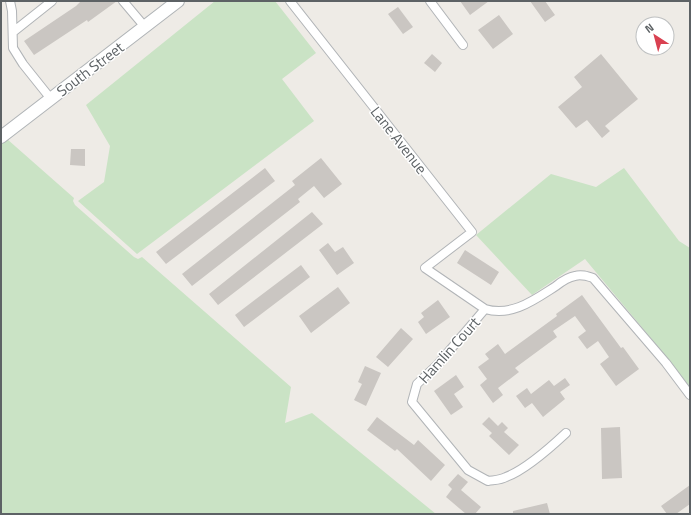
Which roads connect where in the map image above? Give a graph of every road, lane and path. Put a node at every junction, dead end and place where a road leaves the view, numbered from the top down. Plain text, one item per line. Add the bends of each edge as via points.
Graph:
1 (10, 1) edge
2 (52, 1) edge
3 (123, 1) edge
4 (178, 1) edge
5 (290, 1) edge
6 (430, 1) edge
7 (145, 27) junction
8 (13, 32) junction
9 (463, 45) dead end
10 (51, 99) junction
11 (1, 137) edge
12 (485, 309) junction
13 (690, 395) edge
14 (566, 433) dead end

1 - 8 street
2 - 8 street
3 - 7 street
4 - 7 main road, South Street
5 - 12 street, Lane Avenue via 472,232 425,268
6 - 9 street
7 - 10 main road, South Street
8 - 10 street via 14,48 23,64
10 - 11 main road, South Street
12 - 13 street via 493,312 527,305 575,275 593,278
12 - 14 street, Hamlin Court via 438,364 417,384 412,402 468,470 488,481 506,477 523,468 549,450

